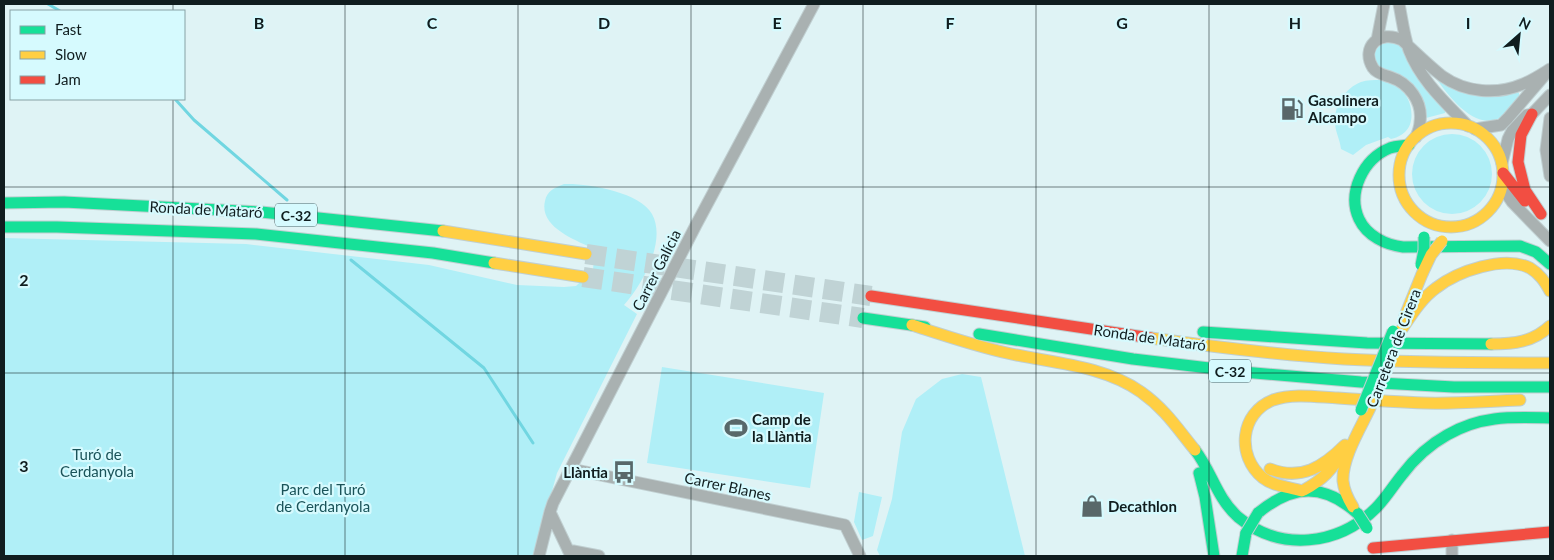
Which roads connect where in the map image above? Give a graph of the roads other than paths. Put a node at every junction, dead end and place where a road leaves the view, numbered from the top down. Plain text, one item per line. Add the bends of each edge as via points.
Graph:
1 (814, 4) edge
2 (1384, 4) edge
3 (1399, 4) edge
4 (1378, 40) junction
5 (1408, 45) junction
6 (1550, 69) edge
7 (1550, 95) edge
8 (1532, 114) junction
9 (1550, 118) edge
10 (1472, 128) junction
11 (1413, 141) junction
12 (1502, 168) junction
13 (1550, 176) edge
14 (1502, 187) junction
15 (1401, 188) junction
16 (4, 203) edge
17 (1488, 211) junction
18 (1542, 214) junction
19 (1550, 224) edge
20 (4, 227) edge
21 (1550, 241) edge
22 (586, 254) tunnel mouth
23 (1550, 264) edge
24 (1420, 274) junction
25 (583, 277) tunnel mouth
26 (1550, 291) edge
27 (871, 296) tunnel mouth
28 (957, 308) junction
29 (1549, 312) edge
30 (863, 318) tunnel mouth
31 (912, 325) junction
32 (1550, 326) edge
33 (1169, 329) dead end
34 (1195, 331) dead end
35 (1399, 332) junction
36 (1367, 342) junction
37 (1550, 363) edge
38 (1550, 387) edge
39 (1328, 398) junction
40 (1532, 400) dead end
41 (1365, 409) junction
42 (1550, 418) edge
43 (1459, 429) junction
44 (1518, 429) dead end
45 (1345, 445) junction
46 (1192, 447) junction
47 (571, 469) junction
48 (1303, 491) junction
49 (550, 512) junction
50 (1357, 513) junction
51 (1550, 532) edge
52 (1452, 540) junction
53 (1242, 552) edge
54 (1373, 552) edge
55 (570, 553) edge
56 (539, 556) edge
57 (599, 556) edge
58 (860, 556) edge
59 (1214, 556) edge
60 (1452, 556) edge

1 - 47 street, Carrer Galícia
2 - 4 street
3 - 5 street
4 - 5 street via 1383,36 1396,37
4 - 11 street via 1370,52 1376,72 1397,79 1411,91 1419,107 1420,121
5 - 6 street via 1443,76 1480,91 1525,84
5 - 10 street via 1416,65 1433,91
6 - 10 street via 1501,125
7 - 8 street
8 - 12 street via 1512,131
8 - 18 main road via 1520,135 1518,162 1525,190
9 - 13 street via 1546,150
10 - 11 main road via 1441,124 1424,131
10 - 12 main road via 1489,140 1499,154
11 - 15 main road via 1400,165
11 - 23 main road via 1379,154 1367,164 1356,184 1356,211 1374,236 1388,244 1408,248 1520,246 1535,251
12 - 14 main road
12 - 18 main road via 1528,204
14 - 17 main road
14 - 21 street
15 - 17 main road via 1417,214 1438,225 1461,226 1476,221
15 - 24 main road, Carretera de Cirera, bridge via 1402,200 1424,237
16 - 22 main road, Ronda de Mataró / C-32 via 64,202 261,212 437,230
17 - 24 main road, Carretera de Cirera, bridge via 1483,222 1452,233 1442,241
18 - 19 main road
20 - 25 main road, Ronda de Mataró / C-32 via 256,234 433,253
24 - 35 main road, Carretera de Cirera
26 - 35 main road via 1538,273 1520,265 1501,264 1474,269 1435,289
27 - 28 main road, Ronda de Mataró / C-32
28 - 33 main road via 1018,309
28 - 37 main road, Ronda de Mataró / C-32 via 1277,353 1466,364
29 - 36 main road via 1536,330 1514,338 1383,339
30 - 31 main road, C-32
31 - 38 main road, Ronda de Mataró / C-32 via 1133,359 1243,372 1454,387
31 - 46 main road via 1000,352 1108,374 1136,388 1157,404
32 - 36 main road via 1539,336 1517,344
34 - 36 main road
35 - 41 main road, Carretera de Cirera
39 - 40 main road via 1427,404
39 - 45 main road via 1280,406 1264,415 1254,432 1255,453 1262,464 1272,470 1293,474 1322,465
39 - 48 main road via 1288,397 1272,401 1254,414 1245,435 1245,451 1255,471 1269,482
41 - 45 main road, Carretera de Cirera
41 - 50 main road, Carretera de Cirera via 1343,480
42 - 43 main road via 1485,420
43 - 44 main road
43 - 46 main road via 1419,455 1374,510 1355,525 1312,540 1278,538 1256,529 1241,518 1220,496
45 - 48 main road, Carretera de Cirera via 1330,473
46 - 59 main road via 1205,498
47 - 49 street, Carrer Galícia
47 - 58 street, Carrer Blanes via 845,525
48 - 50 main road via 1333,495
48 - 53 main road, bridge via 1289,493 1263,508 1246,533
49 - 55 street
49 - 56 street, Carrer Galícia
50 - 54 main road, bridge via 1367,528
51 - 52 main road
52 - 54 main road
52 - 60 street
55 - 57 street

